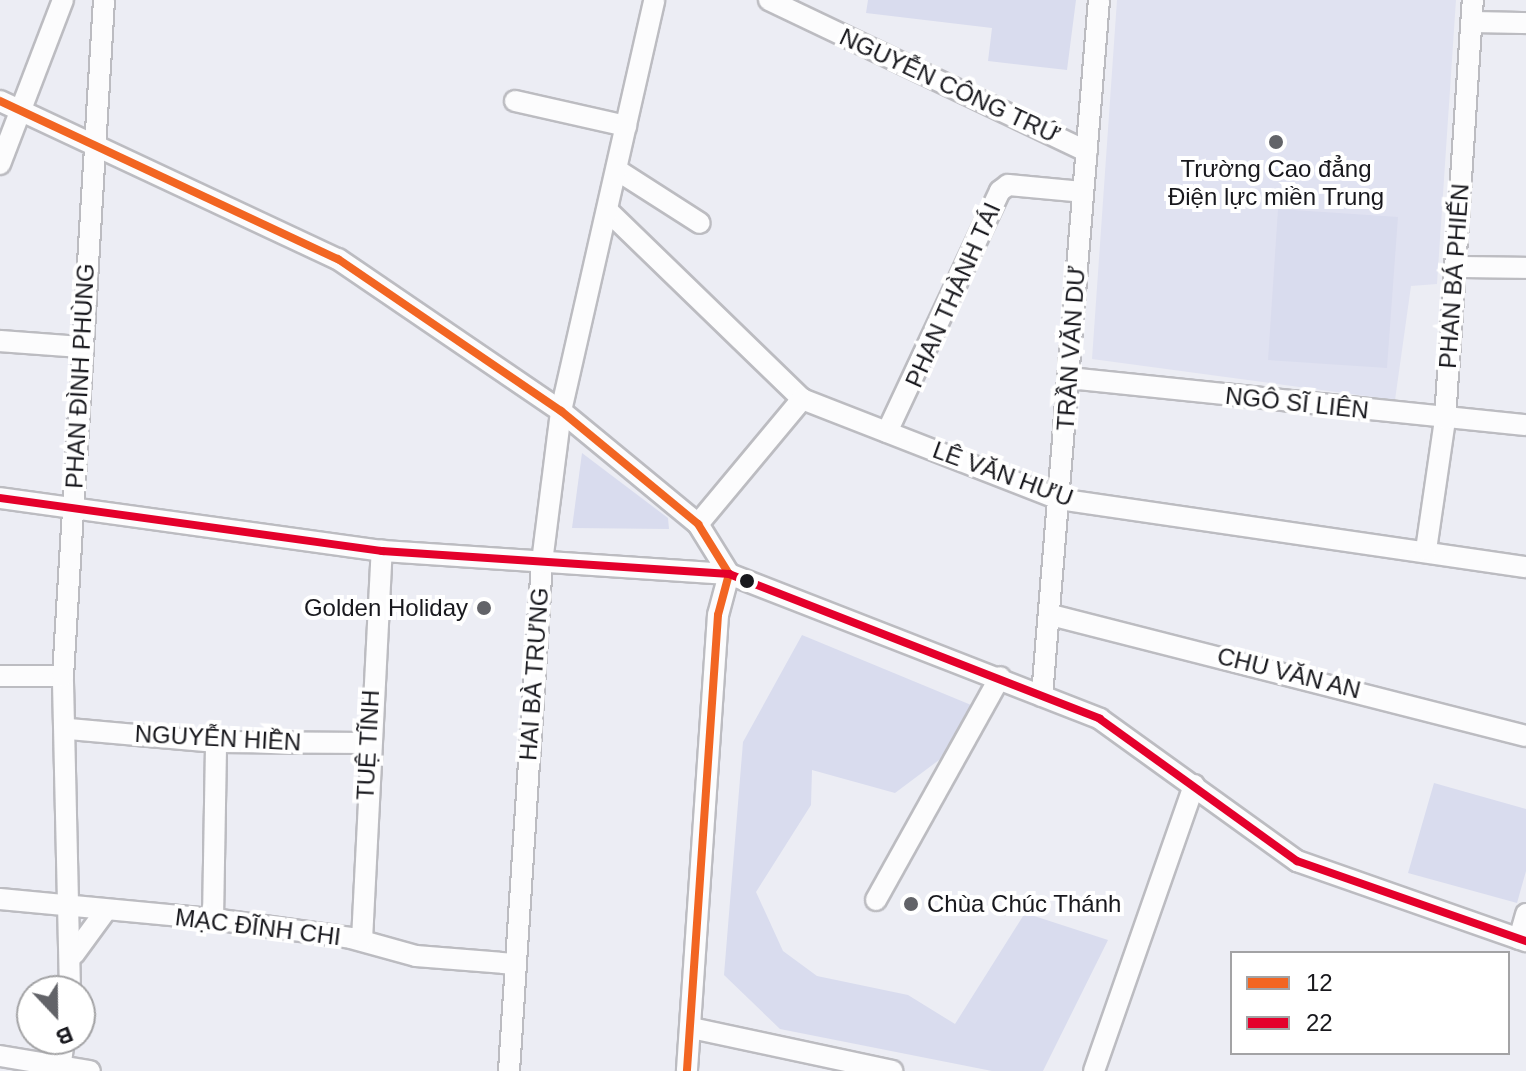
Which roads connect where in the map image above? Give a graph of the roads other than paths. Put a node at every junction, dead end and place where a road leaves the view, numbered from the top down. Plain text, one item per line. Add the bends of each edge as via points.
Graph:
1 (63, 0) edge
2 (104, 0) edge
3 (654, 0) edge
4 (769, 0) edge
5 (1099, 0) edge
6 (1473, 0) edge
7 (1472, 22) junction
8 (1526, 23) edge
9 (0, 101) edge
10 (515, 101) dead end
11 (23, 112) junction
12 (626, 126) junction
13 (91, 147) junction
14 (1087, 152) junction
15 (0, 164) edge
16 (617, 170) junction
17 (1083, 192) junction
18 (608, 211) junction
19 (700, 223) dead end
20 (1455, 267) junction
21 (1526, 268) edge
22 (0, 341) edge
23 (81, 347) junction
24 (1069, 378) junction
25 (802, 399) junction
26 (561, 411) junction
27 (1445, 419) junction
28 (1526, 425) edge
29 (887, 432) junction
30 (0, 498) edge
31 (1059, 499) junction
32 (74, 505) junction
33 (698, 524) junction
34 (1426, 550) junction
35 (382, 551) junction
36 (542, 562) junction
37 (1526, 567) edge
38 (729, 574) junction
39 (1051, 615) junction
40 (0, 676) edge
41 (63, 676) junction
42 (1000, 677) junction
43 (1042, 696) junction
44 (69, 729) junction
45 (1526, 736) edge
46 (216, 742) junction
47 (367, 743) junction
48 (1194, 785) junction
49 (0, 899) edge
50 (876, 900) dead end
51 (67, 901) junction
52 (104, 913) junction
53 (1526, 914) edge
54 (213, 919) junction
55 (362, 940) junction
56 (1523, 940) edge
57 (74, 954) junction
58 (515, 964) junction
59 (72, 975) edge
60 (692, 1028) junction
61 (0, 1056) edge
62 (61, 1068) edge
63 (90, 1071) edge
64 (509, 1071) edge
65 (687, 1071) edge
66 (892, 1071) edge
67 (1094, 1071) edge

1 - 11 street
2 - 13 street, PHAN ĐÌNH PHÙNG
3 - 12 street, HAI BÀ TRƯNG
4 - 14 street, NGUYỄN CÔNG TRỨ
5 - 14 street, TRẦN VĂN DƯ
6 - 7 street, PHAN BÁ PHIẾN
7 - 8 street
7 - 20 street, PHAN BÁ PHIẾN
9 - 11 street
10 - 12 street
11 - 13 street
11 - 15 street
12 - 16 street, HAI BÀ TRƯNG
13 - 23 street, PHAN ĐÌNH PHÙNG
13 - 26 street via 338,259
14 - 17 street, TRẦN VĂN DƯ
16 - 18 street, HAI BÀ TRƯNG
16 - 19 street
17 - 24 street, TRẦN VĂN DƯ
17 - 29 street, PHAN THÀNH TÁI via 1008,185 1000,191
18 - 25 street, LÊ VĂN HƯU
18 - 26 street, HAI BÀ TRƯNG
20 - 21 street
20 - 27 street, PHAN BÁ PHIẾN
22 - 23 street
23 - 32 street, PHAN ĐÌNH PHÙNG
24 - 27 street, NGÔ SĨ LIÊN
24 - 31 street, TRẦN VĂN DƯ
25 - 29 street, LÊ VĂN HƯU
25 - 33 street
26 - 33 street
26 - 36 street, HAI BÀ TRƯNG
27 - 28 street, NGÔ SĨ LIÊN
27 - 34 street, PHAN BÁ PHIẾN
29 - 31 street, LÊ VĂN HƯU
30 - 32 street
31 - 34 street, LÊ VĂN HƯU
31 - 39 street, TRẦN VĂN DƯ
32 - 35 street
32 - 41 street, PHAN ĐÌNH PHÙNG
33 - 38 street
34 - 37 street, LÊ VĂN HƯU
35 - 36 street
35 - 47 street, TUỆ TĨNH
36 - 38 street
36 - 58 street, HAI BÀ TRƯNG
38 - 42 street
38 - 60 street via 718,615
39 - 43 street, TRẦN VĂN DƯ
39 - 45 street, CHU VĂN AN
40 - 41 street
41 - 44 street, PHAN ĐÌNH PHÙNG
42 - 43 street
42 - 50 street
43 - 48 street via 1100,719
44 - 46 street, NGUYỄN HIỀN
44 - 51 street, PHAN ĐÌNH PHÙNG
46 - 47 street, NGUYỄN HIỀN
46 - 54 street
47 - 55 street, TUỆ TĨNH
48 - 56 street via 1297,861
48 - 67 street
49 - 51 street, MẠC ĐĨNH CHI
51 - 52 street, MẠC ĐĨNH CHI
51 - 57 street, PHAN ĐÌNH PHÙNG
52 - 54 street, MẠC ĐĨNH CHI
52 - 57 street
53 - 56 street
54 - 55 street, MẠC ĐĨNH CHI
55 - 58 street, MẠC ĐĨNH CHI via 416,956
57 - 59 street, PHAN ĐÌNH PHÙNG
58 - 64 street, HAI BÀ TRƯNG
60 - 65 street
60 - 66 street
61 - 62 street
62 - 63 street

